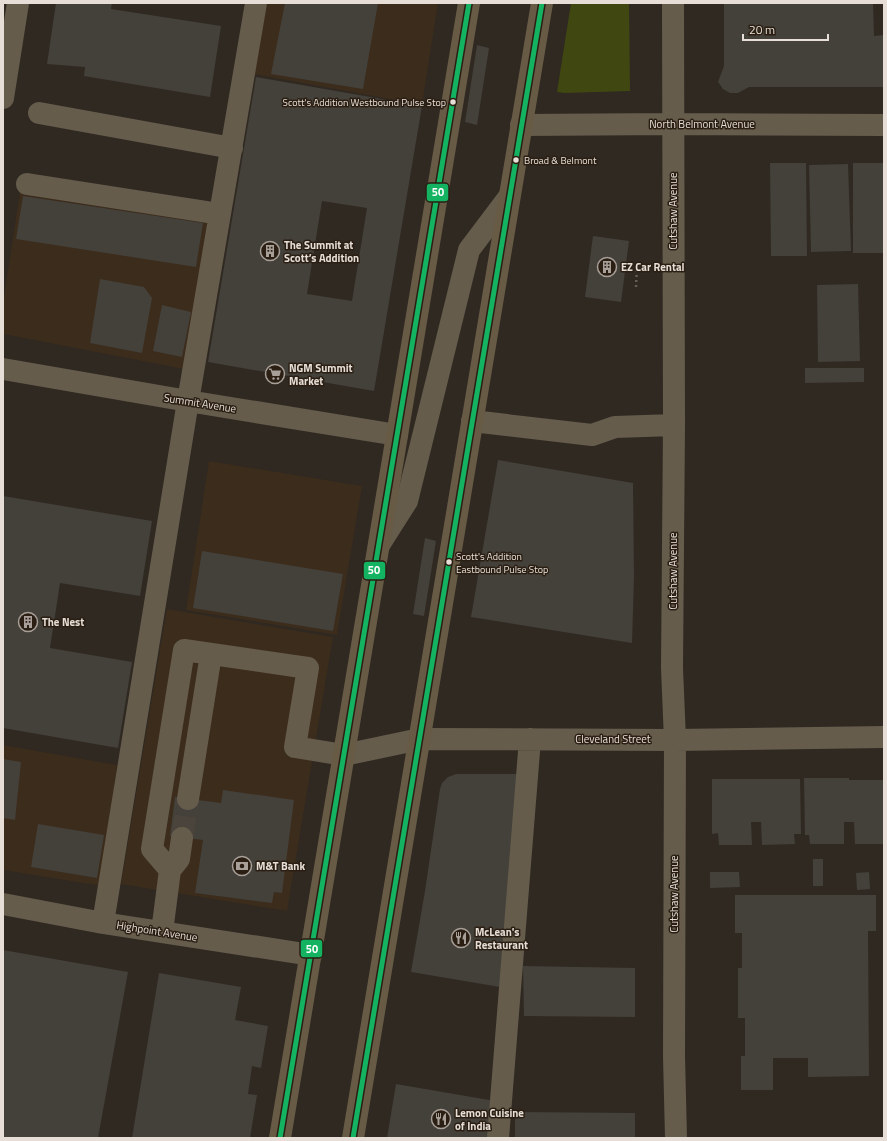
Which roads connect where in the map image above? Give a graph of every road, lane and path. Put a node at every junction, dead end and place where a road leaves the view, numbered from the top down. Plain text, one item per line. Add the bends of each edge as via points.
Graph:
1 (18, 3) edge
2 (254, 3) edge
3 (469, 3) edge
4 (542, 3) edge
5 (673, 3) edge
6 (3, 98) edge
7 (39, 113) dead end
8 (673, 124) junction
9 (520, 125) junction
10 (884, 125) edge
11 (232, 148) junction
12 (27, 184) dead end
13 (509, 197) junction
14 (220, 214) junction
15 (637, 265) dead end
16 (636, 286) dead end
17 (3, 369) edge
18 (188, 401) junction
19 (472, 421) junction
20 (674, 425) junction
21 (397, 435) junction
22 (379, 545) junction
23 (211, 654) junction
24 (884, 737) edge
25 (420, 739) junction
26 (530, 739) junction
27 (675, 740) junction
28 (344, 755) junction
29 (188, 799) tunnel mouth
30 (182, 838) tunnel mouth
31 (170, 870) junction
32 (3, 904) edge
33 (103, 922) junction
34 (162, 932) junction
35 (311, 955) junction
36 (280, 1138) edge
37 (353, 1138) edge
38 (498, 1138) edge
39 (676, 1138) edge

1 - 6 street
2 - 11 street
3 - 21 main road
4 - 9 main road
5 - 8 street, Cutshaw Avenue
7 - 11 street
8 - 9 street, North Belmont Avenue
8 - 10 street, North Belmont Avenue
8 - 20 street, Cutshaw Avenue
9 - 13 main road
11 - 14 street
12 - 14 street
13 - 19 main road
13 - 22 street via 470,250 407,500
14 - 18 street
15 - 16 path
17 - 18 street, Summit Avenue
18 - 21 street, Summit Avenue
18 - 33 street
19 - 20 street via 592,435 615,428
19 - 25 main road
20 - 27 street, Cutshaw Avenue via 672,668
21 - 22 main road
22 - 28 main road
23 - 28 street via 308,668 295,747
23 - 29 street
23 - 31 street via 184,650 152,849
24 - 27 street, Cleveland Street
25 - 26 street, Cleveland Street
25 - 28 street, Cleveland Street
25 - 37 main road
26 - 27 street, Cleveland Street
26 - 38 street
27 - 39 street, Cutshaw Avenue
28 - 35 main road
30 - 31 street via 179,859
31 - 34 street
32 - 33 street, Highpoint Avenue
33 - 34 street, Highpoint Avenue
34 - 35 street, Highpoint Avenue
35 - 36 main road

